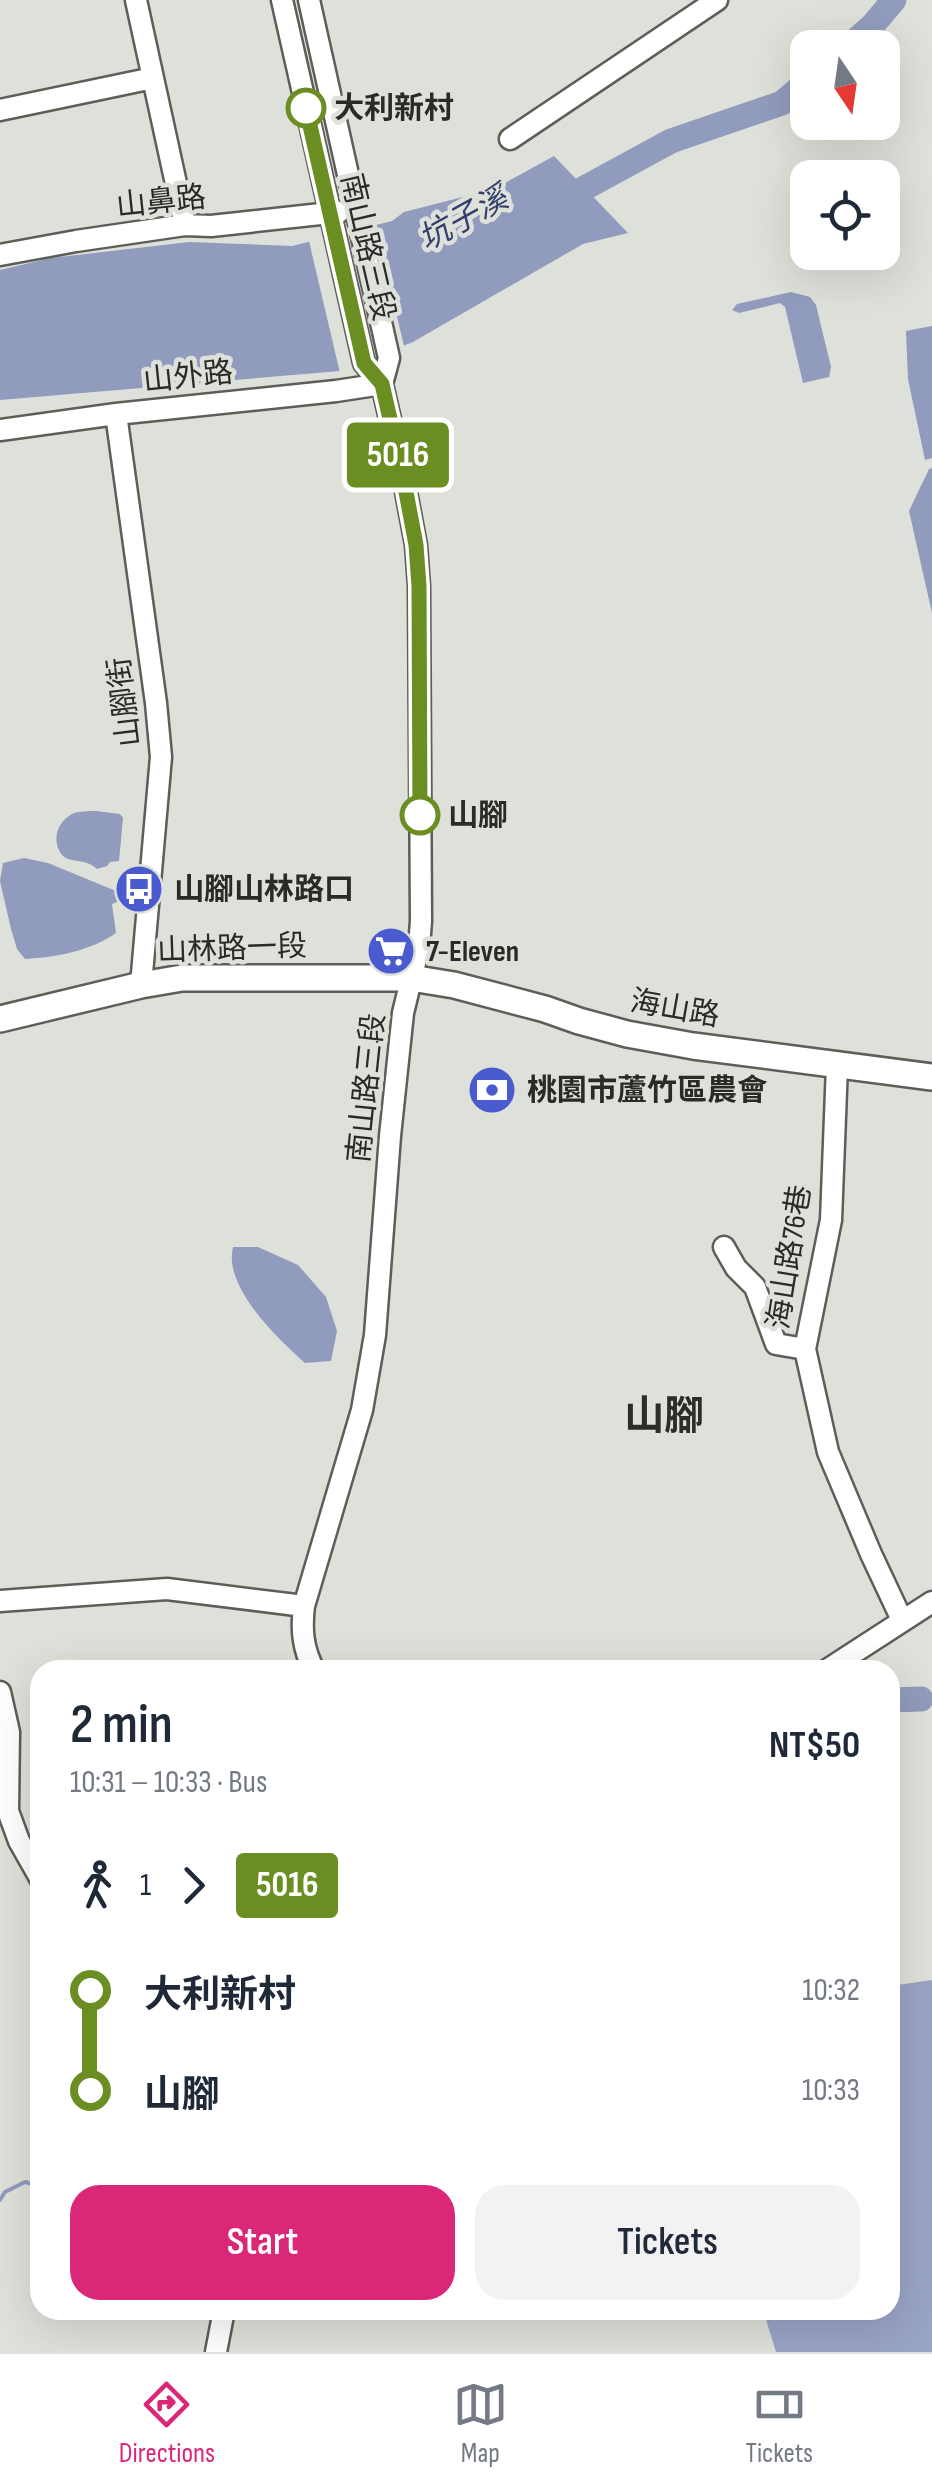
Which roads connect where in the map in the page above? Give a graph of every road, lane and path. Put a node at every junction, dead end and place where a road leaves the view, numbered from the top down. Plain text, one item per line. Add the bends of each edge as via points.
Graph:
1 (136, 0) edge
2 (282, 0) edge
3 (308, 0) edge
4 (717, 0) edge
5 (154, 78) junction
6 (0, 110) edge
7 (510, 139) dead end
8 (358, 218) junction
9 (333, 224) junction
10 (185, 226) junction
11 (0, 255) edge
12 (382, 384) junction
13 (116, 414) junction
14 (0, 430) edge
15 (412, 978) junction
16 (141, 985) junction
17 (0, 1019) edge
18 (837, 1065) junction
19 (932, 1077) edge
20 (724, 1247) dead end
21 (805, 1349) junction
22 (0, 1601) edge
23 (932, 1602) edge
24 (304, 1606) junction
25 (902, 1620) junction
26 (309, 1660) edge
27 (842, 1660) edge
28 (0, 1692) edge
29 (30, 1861) edge
30 (222, 2320) edge
31 (216, 2352) edge

1 - 5 street
2 - 9 street, 南山路三段
3 - 8 street, 南山路三段
4 - 7 street
5 - 6 street
5 - 10 street
8 - 9 street, 山鼻路
8 - 12 street, 南山路三段 via 388,358
9 - 10 street, 山鼻路
9 - 12 street, 南山路三段 via 364,363
10 - 11 street, 山鼻路
12 - 13 street, 山外路
12 - 15 street, 南山路三段 via 419,586 421,921
13 - 14 street, 山外路
13 - 16 street, 山腳街 via 161,757
15 - 16 main road, 山林路一段 via 196,976
15 - 18 main road, 海山路 via 626,1034
15 - 24 street, 南山路三段 via 403,1013 375,1335 362,1410
16 - 17 main road, 山林路一段
18 - 19 main road, 海山路
18 - 21 street, 海山路76巷 via 830,1220
20 - 21 street via 755,1286 776,1344
21 - 25 street, 海山路76巷 via 828,1452
22 - 24 street via 167,1589
23 - 25 street
24 - 26 street, 南山路三段 via 301,1632
25 - 27 street
28 - 29 street via 9,1732 8,1812
30 - 31 street

